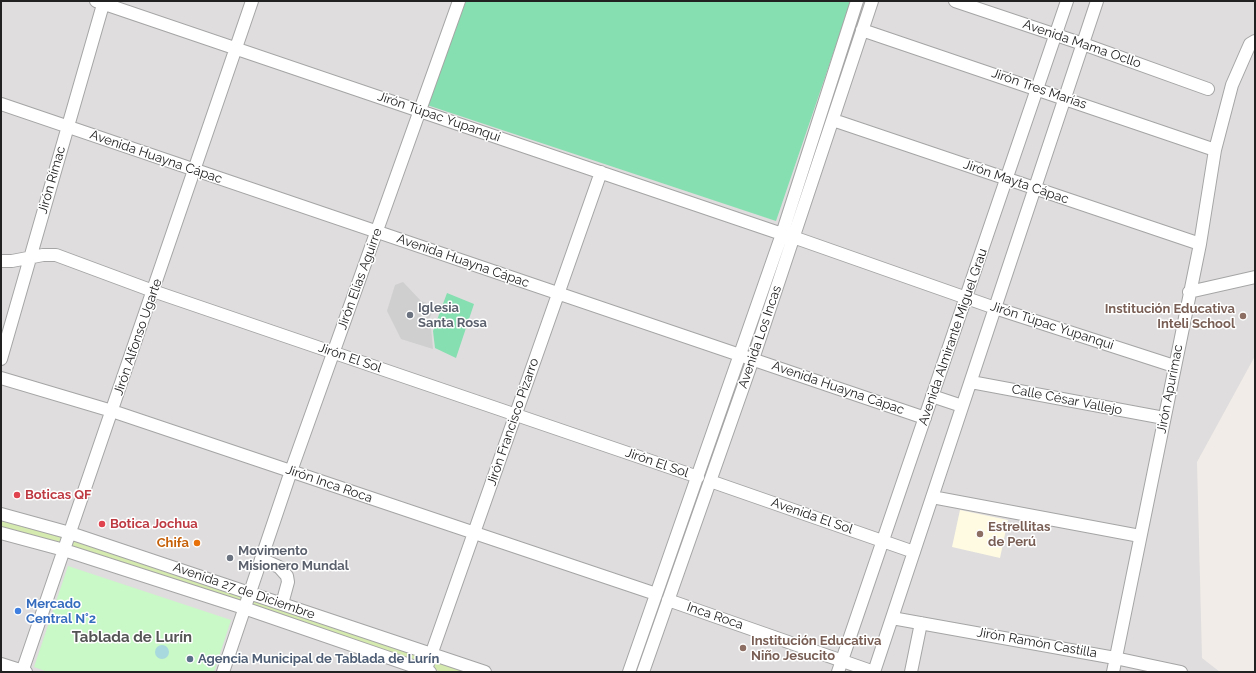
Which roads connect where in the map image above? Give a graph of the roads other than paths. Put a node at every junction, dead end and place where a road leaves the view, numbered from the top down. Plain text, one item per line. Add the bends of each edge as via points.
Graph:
1 (252, 1) edge
2 (459, 1) edge
3 (857, 1) edge
4 (872, 1) edge
5 (955, 1) edge
6 (1067, 1) edge
7 (1097, 1) edge
8 (101, 2) edge
9 (862, 30) junction
10 (1056, 35) junction
11 (1255, 41) edge
12 (1083, 44) junction
13 (236, 49) junction
14 (1038, 89) junction
15 (1208, 89) dead end
16 (1065, 98) junction
17 (1, 104) edge
18 (420, 111) junction
19 (832, 120) junction
20 (68, 127) junction
21 (1215, 150) junction
22 (195, 170) junction
23 (601, 172) junction
24 (1007, 178) junction
25 (1035, 188) junction
26 (377, 232) junction
27 (788, 235) junction
28 (1200, 244) junction
29 (30, 258) junction
30 (1, 261) edge
31 (1255, 277) edge
32 (154, 290) junction
33 (1189, 292) junction
34 (558, 294) junction
35 (966, 298) junction
36 (995, 308) junction
37 (333, 353) junction
38 (740, 355) junction
39 (1, 359) edge
40 (753, 360) junction
41 (1174, 366) junction
42 (1, 378) edge
43 (971, 382) junction
44 (932, 396) junction
45 (962, 406) junction
46 (112, 411) junction
47 (516, 414) junction
48 (925, 418) junction
49 (1164, 418) junction
50 (291, 471) junction
51 (698, 477) junction
52 (710, 481) junction
53 (932, 497) junction
54 (1, 514) edge
55 (1, 533) edge
56 (70, 533) junction
57 (474, 533) junction
58 (1140, 536) junction
59 (883, 541) junction
60 (64, 550) junction
61 (914, 552) junction
62 (261, 559) junction
63 (249, 592) junction
64 (656, 594) junction
65 (668, 600) junction
66 (282, 604) junction
67 (244, 608) junction
68 (892, 618) junction
69 (920, 623) junction
70 (432, 655) junction
71 (1116, 658) junction
72 (1, 664) edge
73 (840, 666) edge
74 (1174, 671) edge
75 (23, 672) edge
76 (223, 672) edge
77 (427, 672) edge
78 (485, 672) edge
79 (629, 672) edge
80 (643, 672) edge
81 (874, 672) edge
82 (911, 672) edge
83 (1113, 672) edge

1 - 13 street, Jirón Alfonso Ugarte
2 - 18 street, Jirón Elías Aguirre
3 - 27 street, Avenida Los Incas
4 - 9 street, Avenida Los Incas
5 - 10 street, Avenida Mama Ocllo
6 - 10 street, Avenida Almirante Miguel Grau
7 - 12 street
8 - 13 street, Jirón Túpac Yupanqui
8 - 20 street, Jirón Rímac
9 - 14 street, Jirón Tres Marías
9 - 19 street, Avenida Los Incas
10 - 12 street, Avenida Mama Ocllo
10 - 14 street, Avenida Almirante Miguel Grau
11 - 21 street, Jirón Apurimac via 1250,44 1232,85
12 - 15 street, Avenida Mama Ocllo
12 - 16 street
13 - 18 street, Jirón Túpac Yupanqui
13 - 22 street, Jirón Alfonso Ugarte
14 - 16 street, Jirón Tres Marías
14 - 24 street, Avenida Almirante Miguel Grau
16 - 21 street, Jirón Tres Marías
16 - 25 street
17 - 20 street, Avenida Huayna Cápac
18 - 23 street, Jirón Túpac Yupanqui
18 - 26 street, Jirón Elías Aguirre
19 - 24 street, Jirón Mayta Cápac
19 - 27 street, Avenida Los Incas
20 - 22 street, Avenida Huayna Cápac
20 - 29 street, Jirón Rímac
21 - 28 street, Jirón Apurimac
22 - 26 street, Avenida Huayna Cápac
22 - 32 street, Jirón Alfonso Ugarte
23 - 27 street, Jirón Túpac Yupanqui
23 - 34 street, Jirón Francisco Pizarro
24 - 25 street, Jirón Mayta Cápac
24 - 35 street, Avenida Almirante Miguel Grau
25 - 28 street, Jirón Mayta Cápac
25 - 36 street
26 - 34 street, Avenida Huayna Cápac
26 - 37 street, Jirón Elías Aguirre
27 - 35 street, Jirón Túpac Yupanqui
27 - 38 street, Avenida Los Incas
27 - 40 street, Avenida Los Incas
28 - 33 street, Jirón Apurimac
29 - 30 street, Jirón El Sol
29 - 32 street, Jirón El Sol via 56,255
29 - 39 street, Jirón Rímac
31 - 33 street
32 - 37 street, Jirón El Sol
32 - 46 street, Jirón Alfonso Ugarte
33 - 41 street, Jirón Apurimac
34 - 38 street, Avenida Huayna Cápac
34 - 47 street, Jirón Francisco Pizarro
35 - 36 street, Jirón Túpac Yupanqui
35 - 44 street, Avenida Almirante Miguel Grau
36 - 41 street, Jirón Túpac Yupanqui
36 - 43 street
37 - 47 street, Jirón El Sol
37 - 50 street, Jirón Elías Aguirre
38 - 40 street, Avenida Huayna Cápac
38 - 51 street, Avenida Los Incas
40 - 48 street, Avenida Huayna Cápac
40 - 52 street, Avenida Los Incas
41 - 49 street, Jirón Apurimac
42 - 46 street, Jirón Inca Roca
43 - 45 street
43 - 49 street, Calle César Vallejo
44 - 45 street
44 - 48 street, Avenida Almirante Miguel Grau
45 - 53 street
46 - 50 street, Jirón Inca Roca
46 - 56 street, Jirón Alfonso Ugarte
47 - 51 street, Jirón El Sol
47 - 57 street, Jirón Francisco Pizarro
48 - 59 street, Avenida Almirante Miguel Grau
49 - 58 street, Jirón Apurimac
50 - 57 street, Jirón Inca Roca
50 - 62 street, Jirón Elías Aguirre
51 - 64 street, Avenida Los Incas
52 - 59 street, Avenida El Sol
52 - 65 street, Avenida Los Incas
53 - 58 street
53 - 61 street
54 - 56 street, Avenida 27 de Diciembre
55 - 60 street, Avenida 27 de Diciembre
56 - 60 street, Jirón Alfonso Ugarte
56 - 63 street, Avenida 27 de Diciembre
57 - 64 street, Jirón Inca Roca
57 - 70 street, Jirón Francisco Pizarro
58 - 71 street, Jirón Apurimac
59 - 61 street, Avenida El Sol
59 - 73 street, Avenida Almirante Miguel Grau
60 - 67 street, Avenida 27 de Diciembre
60 - 75 street, Jirón Alfonso Ugarte
61 - 68 street
62 - 63 street, Jirón Elías Aguirre
62 - 66 street via 278,567 286,576 288,582
63 - 66 street, Avenida 27 de Diciembre
63 - 67 street, Jirón Elías Aguirre
64 - 79 street, Avenida Los Incas
65 - 73 street, Inca Roca
65 - 80 street, Avenida Los Incas
66 - 70 street, Avenida 27 de Diciembre
67 - 76 street, Jirón Elías Aguirre
67 - 77 street, Avenida 27 de Diciembre
68 - 69 street, Jirón Ramón Castilla
68 - 81 street
69 - 71 street, Jirón Ramón Castilla
69 - 82 street
70 - 77 street, Jirón Francisco Pizarro
70 - 78 street, Avenida 27 de Diciembre
71 - 74 street, Jirón Ramón Castilla
71 - 83 street, Jirón Apurimac
72 - 75 street
73 - 81 street, Inca Roca

